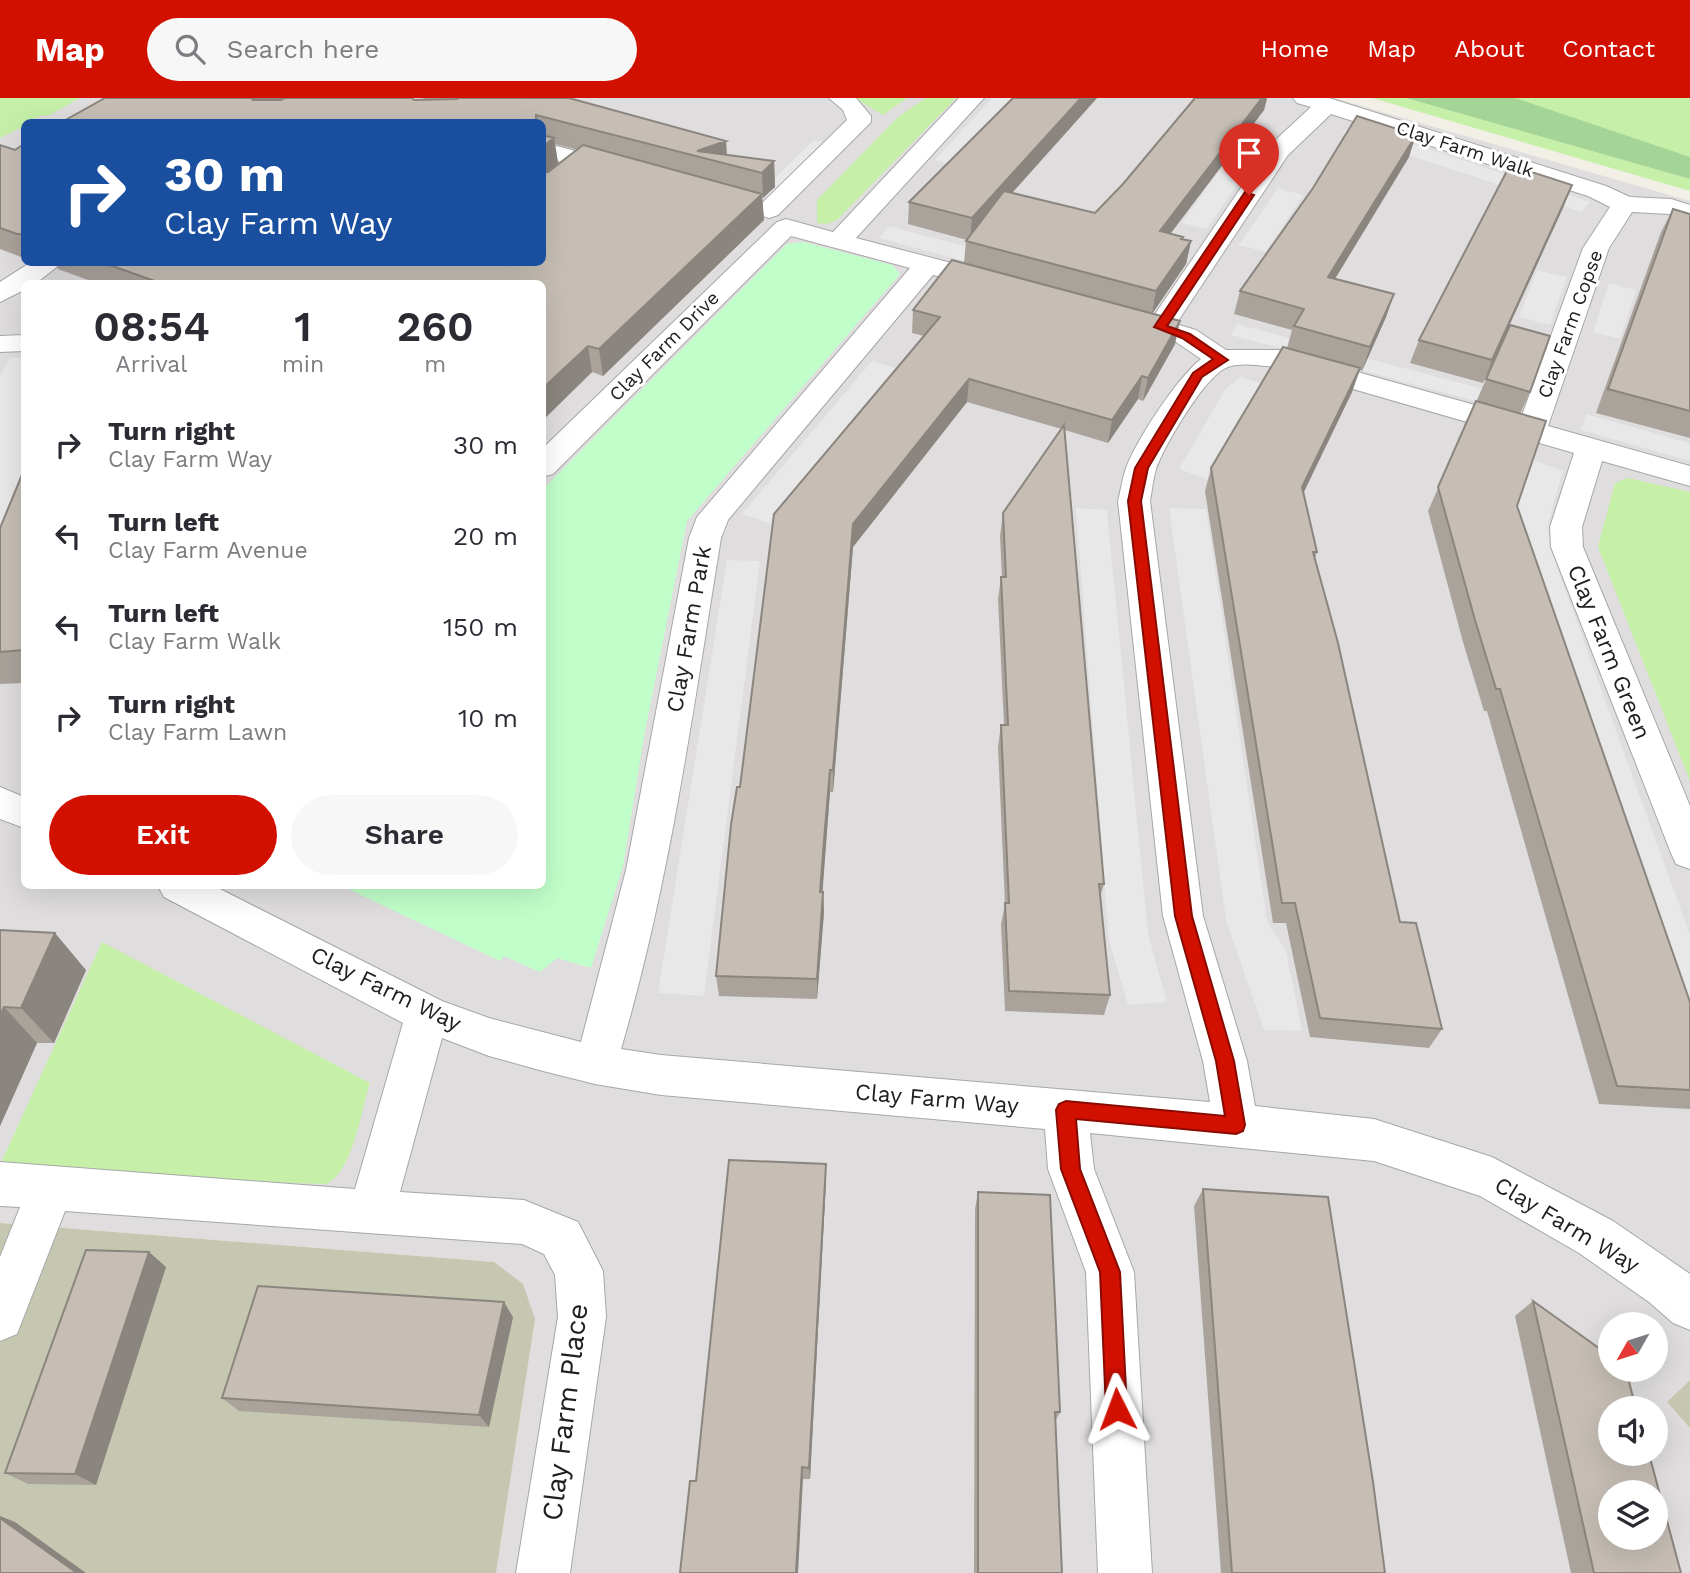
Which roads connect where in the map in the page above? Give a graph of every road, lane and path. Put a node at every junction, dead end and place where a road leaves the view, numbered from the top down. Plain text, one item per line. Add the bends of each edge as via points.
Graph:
1 (841, 98) edge
2 (972, 98) edge
3 (1316, 102) edge
4 (546, 151) edge
5 (635, 174) edge
6 (742, 203) edge
7 (1625, 204) junction
8 (1690, 213) edge
9 (777, 218) junction
10 (840, 240) junction
11 (928, 265) junction
12 (0, 267) edge
13 (39, 270) edge
14 (979, 279) edge
15 (23, 280) edge
16 (21, 281) edge
17 (0, 294) edge
18 (1096, 310) edge
19 (1160, 327) junction
20 (0, 344) edge
21 (21, 344) edge
22 (1222, 360) junction
23 (1531, 432) junction
24 (1591, 449) junction
25 (546, 463) edge
26 (1690, 476) edge
27 (0, 802) edge
28 (21, 812) edge
29 (1690, 853) edge
30 (184, 889) edge
31 (427, 1014) junction
32 (595, 1065) junction
33 (1066, 1110) junction
34 (1236, 1125) junction
35 (0, 1184) edge
36 (51, 1188) junction
37 (371, 1212) junction
38 (1690, 1306) edge
39 (0, 1317) edge
40 (543, 1573) edge
41 (1125, 1573) edge

1 - 9 street, Clay Farm Drive via 851,105 859,122
2 - 10 street
3 - 7 street, Clay Farm Walk via 1597,191
3 - 19 street
4 - 5 street via 572,167
6 - 9 street
7 - 8 street
7 - 23 street, Clay Farm Copse via 1596,248
9 - 10 street
9 - 25 street, Clay Farm Drive
10 - 11 street
11 - 14 street
11 - 32 street, Clay Farm Park via 713,517 705,538 644,879 615,1007
12 - 13 street
13 - 15 street
16 - 17 street
18 - 19 street
19 - 22 street via 1186,336
20 - 21 street
22 - 23 street via 1279,359
22 - 34 street via 1197,375 1142,468 1134,501 1184,916 1225,1061
23 - 24 street
24 - 26 street
24 - 29 street, Clay Farm Green via 1566,527 1567,547
27 - 28 street
30 - 31 street, Clay Farm Way
31 - 32 street, Clay Farm Way via 489,1037
31 - 37 street
32 - 33 street, Clay Farm Way via 661,1075
33 - 34 street, Clay Farm Way
33 - 41 street via 1071,1169 1110,1272
34 - 38 street, Clay Farm Way via 1374,1140 1492,1179 1596,1237
35 - 36 street, Clay Farm Place
36 - 37 street, Clay Farm Place
36 - 39 street
37 - 40 street, Clay Farm Place via 524,1222 561,1238 579,1271 582,1317

